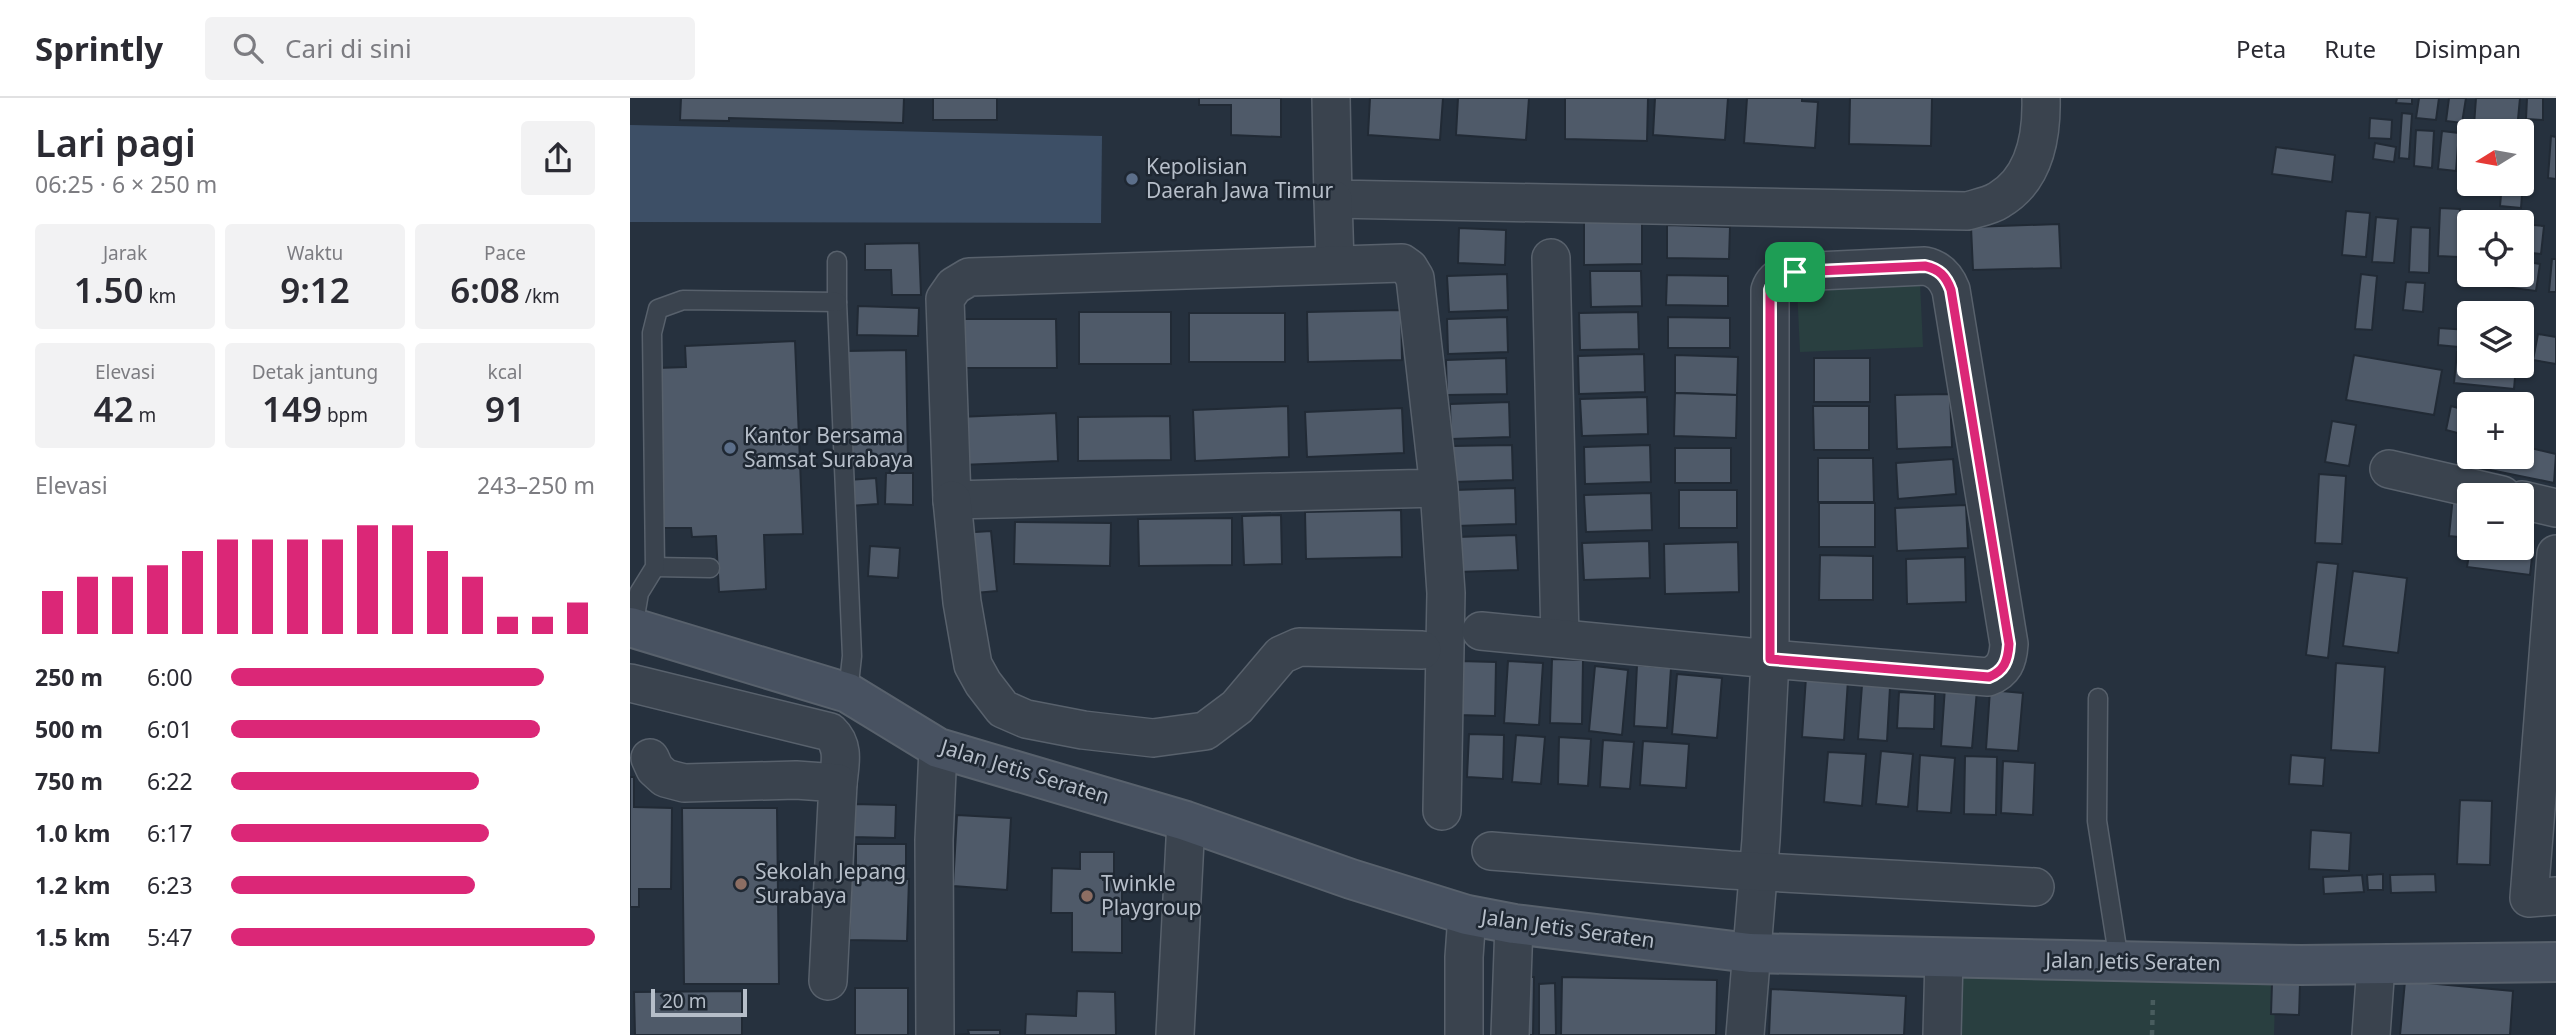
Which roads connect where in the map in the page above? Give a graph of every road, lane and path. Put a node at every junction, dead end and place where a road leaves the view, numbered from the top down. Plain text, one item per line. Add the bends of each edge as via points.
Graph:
1 (1331, 98) edge
2 (2041, 98) edge
3 (1333, 199) junction
4 (1551, 258) dead end
5 (837, 261) dead end
6 (1335, 264) junction
7 (837, 302) junction
8 (2389, 469) dead end
9 (2457, 485) edge
10 (1439, 488) junction
11 (952, 500) junction
12 (2534, 503) edge
13 (2556, 508) edge
14 (2556, 554) edge
15 (655, 567) junction
16 (710, 568) dead end
17 (631, 628) edge
18 (1481, 631) dead end
19 (1560, 638) junction
20 (1433, 652) junction
21 (1770, 659) junction
22 (630, 683) edge
23 (848, 693) junction
24 (2098, 698) dead end
25 (938, 748) junction
26 (650, 758) dead end
27 (838, 783) junction
28 (1442, 811) dead end
29 (1186, 821) junction
30 (1490, 851) dead end
31 (1758, 870) junction
32 (2035, 887) dead end
33 (2556, 896) edge
34 (1467, 915) junction
35 (1514, 924) junction
36 (1750, 953) junction
37 (1944, 958) junction
38 (2119, 961) junction
39 (2556, 962) edge
40 (2376, 965) junction
41 (828, 981) dead end
42 (2154, 994) dead end
43 (1942, 1019) edge
44 (935, 1035) edge
45 (1175, 1035) edge
46 (1464, 1035) edge
47 (1510, 1035) edge
48 (1745, 1035) edge
49 (2152, 1035) edge
50 (2371, 1035) edge

1 - 3 street
2 - 3 street via 2038,144 2030,167 1998,201 1967,211
3 - 6 street
4 - 19 street
5 - 7 lane
6 - 10 street via 1402,263 1415,278
6 - 11 street via 968,277 945,299
7 - 15 lane via 682,300 658,309 652,333
7 - 23 lane via 852,656
8 - 9 street
10 - 11 street
10 - 20 street via 1447,615
11 - 20 street via 973,664 1003,709 1026,719 1153,738 1205,731 1237,708 1280,655 1299,647
12 - 13 street
14 - 33 street via 2529,898
15 - 16 lane
15 - 17 lane via 639,593
17 - 23 street, Jalan Jetis Seraten
18 - 19 street
19 - 21 street
20 - 28 street
21 - 21 street via 1989,677 2007,660 2009,644 1951,290 1947,279 1931,267 1795,272 1772,284
21 - 31 street
22 - 27 street via 830,732 838,740 841,755
23 - 25 street, Jalan Jetis Seraten
24 - 38 lane via 2097,809
25 - 29 street, Jalan Jetis Seraten
25 - 44 street
26 - 27 street via 665,778 684,783
27 - 41 street
29 - 34 street, Jalan Jetis Seraten
29 - 45 street
30 - 31 street
31 - 32 street
31 - 36 street
34 - 35 street, Jalan Jetis Seraten
34 - 46 street
35 - 36 street, Jalan Jetis Seraten
35 - 47 street
36 - 37 street, Jalan Jetis Seraten
36 - 48 street
37 - 38 street, Jalan Jetis Seraten
37 - 43 street
38 - 40 street, Jalan Jetis Seraten
39 - 40 street, Jalan Jetis Seraten
40 - 50 street
42 - 49 path

